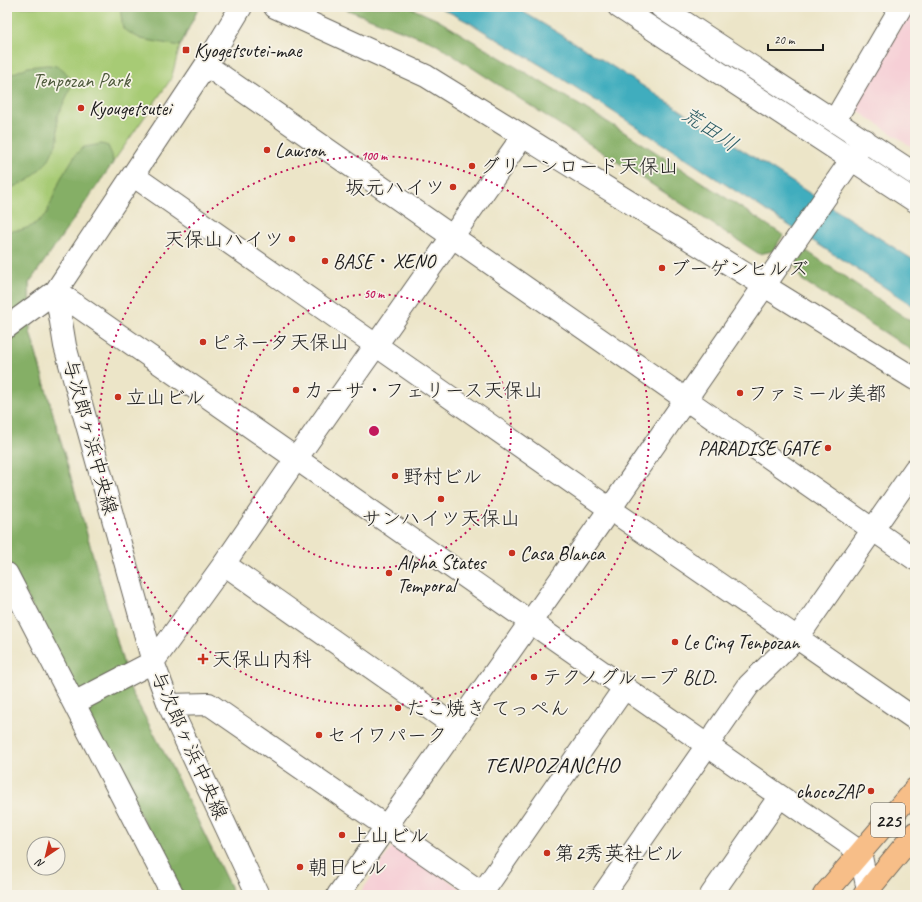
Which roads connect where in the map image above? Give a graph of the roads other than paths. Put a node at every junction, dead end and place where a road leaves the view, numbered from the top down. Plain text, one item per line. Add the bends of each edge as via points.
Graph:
1 (241, 7) edge
2 (275, 7) edge
3 (661, 7) edge
4 (901, 7) edge
5 (631, 10) edge
6 (206, 66) junction
7 (835, 120) junction
8 (523, 136) junction
9 (865, 140) junction
10 (851, 159) junction
11 (915, 174) edge
12 (134, 176) junction
13 (915, 201) edge
14 (450, 237) junction
15 (764, 284) junction
16 (56, 291) junction
17 (7, 327) edge
18 (376, 345) junction
19 (915, 379) edge
20 (686, 398) junction
21 (296, 459) junction
22 (915, 469) edge
23 (610, 509) junction
24 (873, 529) junction
25 (915, 559) edge
26 (224, 564) junction
27 (7, 574) edge
28 (530, 621) junction
29 (798, 637) junction
30 (153, 662) junction
31 (625, 687) junction
32 (74, 703) junction
33 (169, 705) junction
34 (915, 719) edge
35 (456, 727) junction
36 (707, 745) junction
37 (915, 789) edge
38 (780, 796) junction
39 (386, 827) junction
40 (915, 833) edge
41 (860, 852) junction
42 (868, 893) edge
43 (484, 894) edge
44 (173, 895) edge
45 (258, 895) edge
46 (338, 895) edge
47 (603, 895) edge
48 (711, 895) edge
49 (824, 895) edge

1 - 6 street
2 - 8 street via 426,76
3 - 7 street
4 - 7 street
5 - 10 street
6 - 12 street
6 - 14 street
7 - 9 street
8 - 14 street
8 - 15 street
9 - 10 street
9 - 11 street
10 - 13 street
10 - 15 street
12 - 16 street
12 - 18 street
14 - 18 street
14 - 20 street
15 - 19 street
15 - 20 street
16 - 17 street
16 - 21 street
16 - 30 street, 与次郎ヶ浜中央線 via 65,346
18 - 21 street
18 - 23 street
20 - 23 street
20 - 24 street
21 - 26 street
21 - 28 street
22 - 24 street
23 - 28 street
23 - 29 street
24 - 25 street
24 - 29 street
26 - 30 street
26 - 35 street
27 - 32 street
28 - 31 street
28 - 35 street
29 - 34 street
29 - 36 street via 748,685
30 - 32 street
30 - 33 street, 与次郎ヶ浜中央線
31 - 36 street
31 - 43 street
32 - 44 street
33 - 39 street via 208,704
33 - 45 street, 与次郎ヶ浜中央線
35 - 39 street
36 - 38 street
36 - 47 street
37 - 41 highway, 225
38 - 41 street
38 - 48 street
39 - 43 street
39 - 46 street
40 - 42 highway, 225
41 - 42 street
41 - 49 highway, 225

